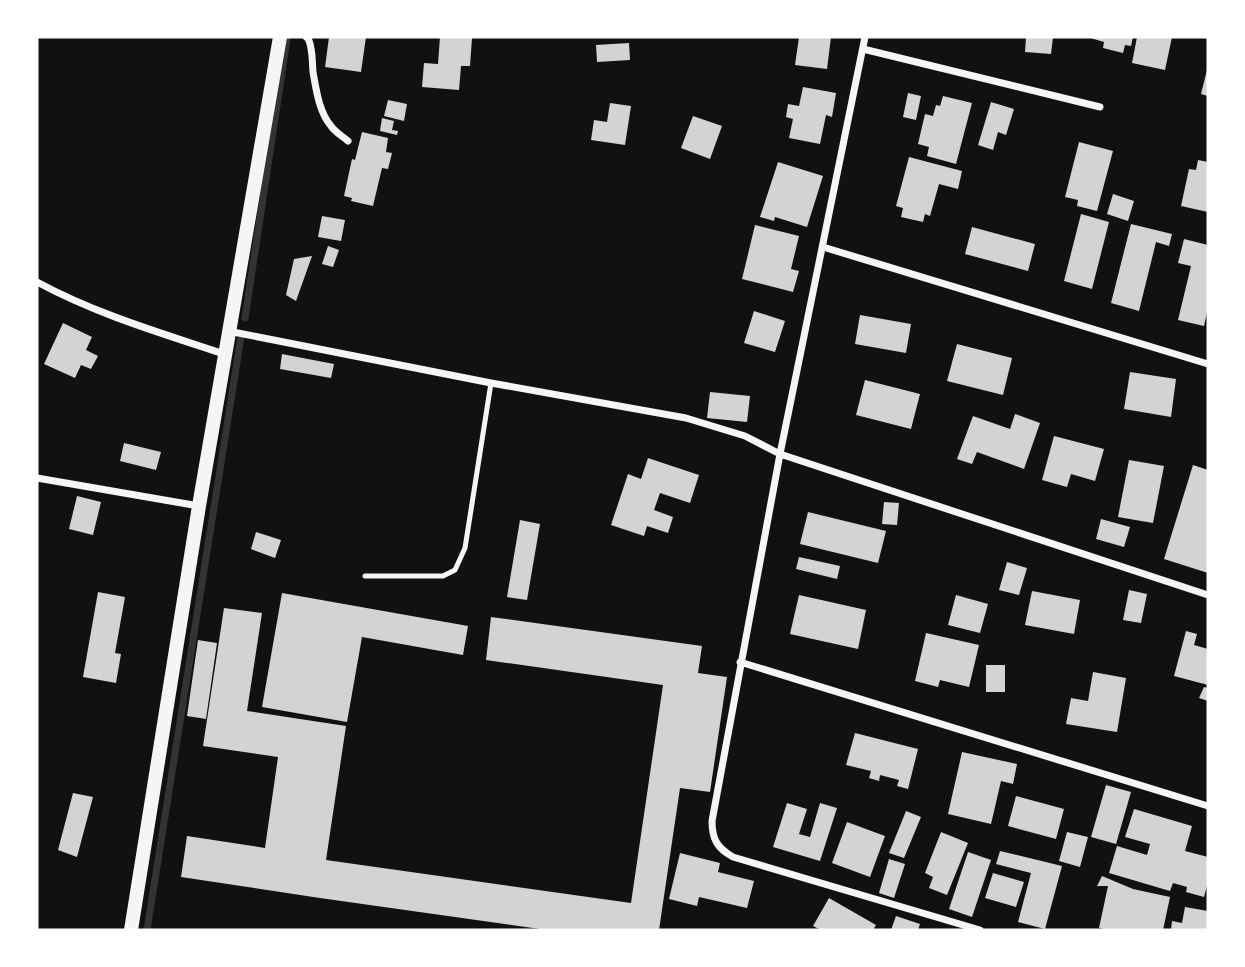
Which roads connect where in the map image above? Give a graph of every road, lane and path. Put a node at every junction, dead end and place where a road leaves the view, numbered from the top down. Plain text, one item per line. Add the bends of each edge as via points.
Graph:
1 (280, 37) edge
2 (306, 37) edge
3 (865, 37) edge
4 (863, 49) junction
5 (1100, 107) dead end
6 (348, 141) dead end
7 (823, 247) junction
8 (37, 282) edge
9 (228, 331) junction
10 (224, 354) junction
11 (1208, 364) edge
12 (491, 383) junction
13 (780, 454) junction
14 (37, 478) edge
15 (199, 506) junction
16 (365, 576) dead end
17 (1208, 595) edge
18 (740, 663) junction
19 (1208, 806) edge
20 (131, 930) edge
21 (979, 930) edge

1 - 9 main road
2 - 6 street via 312,46 324,117
3 - 4 street
4 - 5 street
4 - 7 street
7 - 11 street
7 - 13 street
8 - 10 street via 114,317
9 - 10 main road
9 - 12 street
10 - 15 main road
12 - 13 street via 686,418 745,436
12 - 16 lane via 465,548 455,570 443,576
13 - 17 street
13 - 18 street
14 - 15 street
15 - 20 main road
18 - 19 street
18 - 21 street via 712,821 716,844 733,857

